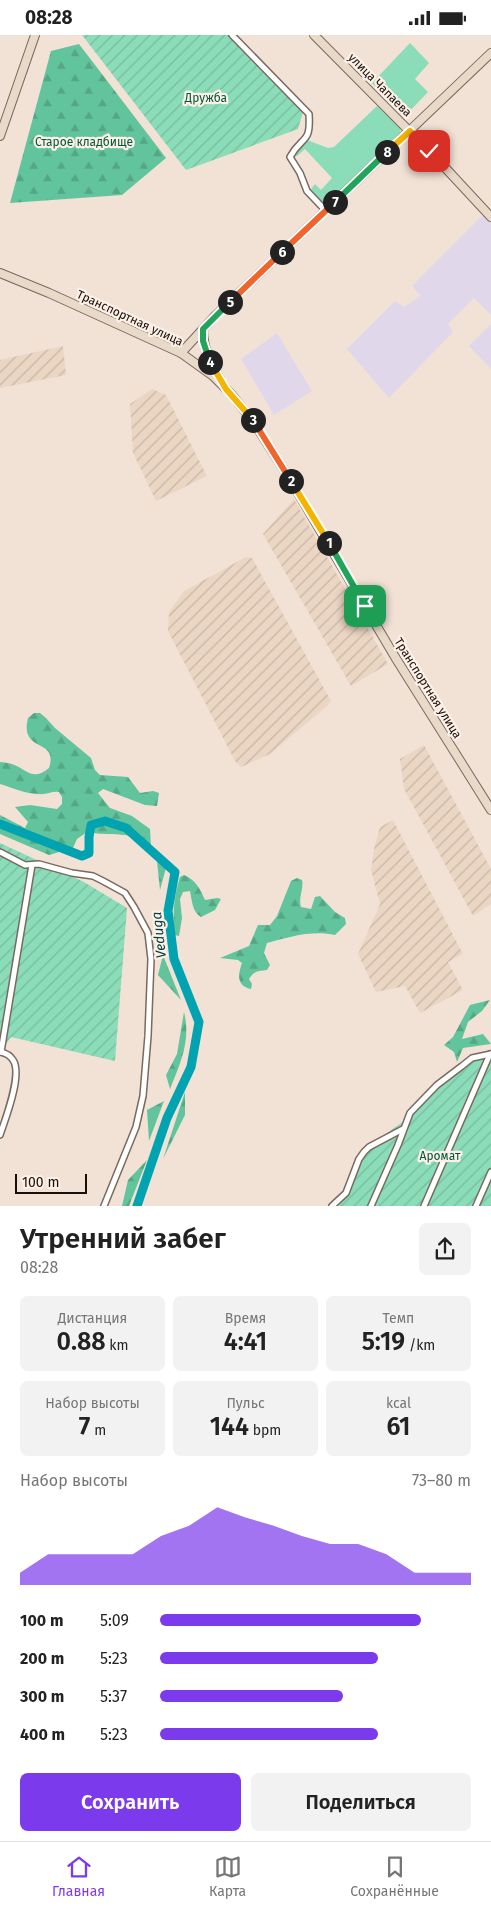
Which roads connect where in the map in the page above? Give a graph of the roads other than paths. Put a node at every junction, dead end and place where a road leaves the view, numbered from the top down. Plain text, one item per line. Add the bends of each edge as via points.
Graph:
1 (35, 35) edge
2 (232, 35) edge
3 (314, 35) edge
4 (491, 53) edge
5 (410, 131) junction
6 (0, 136) edge
7 (326, 211) junction
8 (491, 217) edge
9 (0, 273) edge
10 (203, 329) junction
11 (181, 353) junction
12 (226, 389) junction
13 (491, 810) edge
14 (0, 852) edge
15 (32, 865) junction
16 (1, 1052) edge
17 (491, 1054) edge
18 (404, 1129) junction
19 (0, 1135) edge
20 (491, 1172) edge
21 (104, 1206) edge
22 (332, 1206) edge
23 (371, 1206) edge
24 (424, 1206) edge
25 (476, 1206) edge

1 - 6 street
2 - 7 street via 309,114 308,136 294,148 290,157 307,191
3 - 5 street, улица Чапаева
4 - 5 street
5 - 7 street
5 - 8 street, улица Чапаева
7 - 10 street
9 - 11 street, Транспортная улица
10 - 11 street
10 - 12 street via 206,354
11 - 12 street, Транспортная улица
12 - 13 street, Транспортная улица via 253,421 288,476 395,657
14 - 15 street via 16,862
15 - 16 street
15 - 21 street via 94,876 125,893 148,933 151,959 143,1096 136,1127
16 - 19 street via 12,1058 16,1077
17 - 18 street via 472,1058 448,1076 410,1113
17 - 24 street
18 - 22 street via 364,1152 346,1193
18 - 23 street
20 - 25 street

